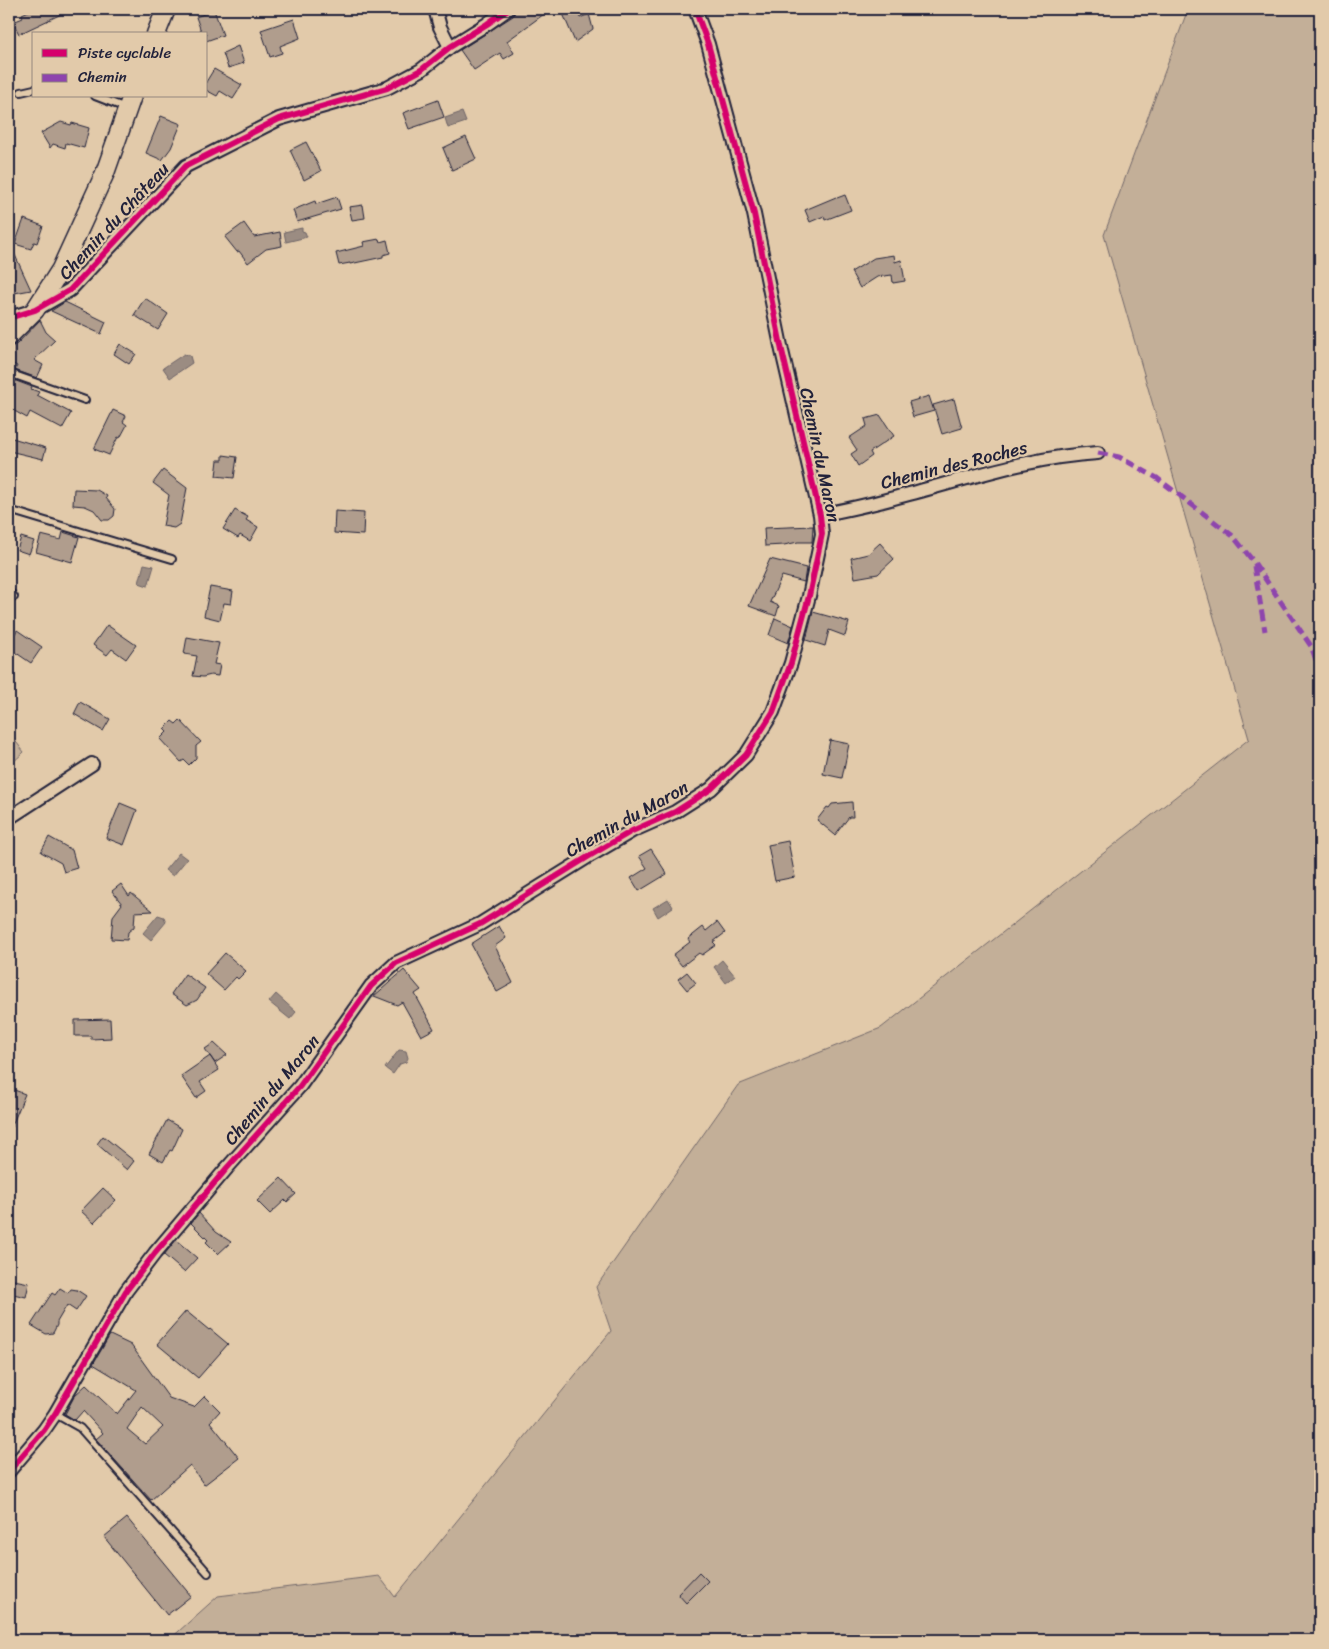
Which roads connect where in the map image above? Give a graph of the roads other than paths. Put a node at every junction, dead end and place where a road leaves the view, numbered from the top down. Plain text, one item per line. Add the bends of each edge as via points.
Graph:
1 (166, 9) edge
2 (435, 9) edge
3 (508, 9) edge
4 (695, 9) edge
5 (157, 32) edge
6 (450, 47) junction
7 (32, 90) edge
8 (21, 92) dead end
9 (105, 98) edge
10 (130, 103) edge
11 (36, 310) junction
12 (9, 318) edge
13 (9, 336) edge
14 (9, 373) edge
15 (85, 400) dead end
16 (1098, 453) dead end
17 (9, 510) edge
18 (820, 516) junction
19 (172, 559) dead end
20 (9, 591) edge
21 (14, 597) dead end
22 (92, 764) dead end
23 (9, 818) edge
24 (55, 1414) junction
25 (9, 1471) edge
26 (208, 1573) dead end

1 - 5 street
2 - 6 street
3 - 6 street, Chemin du Château
4 - 18 street, Chemin du Maron via 708,44 754,214
6 - 11 street, Chemin du Château via 420,70 386,88 279,119 186,166 70,290
7 - 8 lane
9 - 10 lane
10 - 11 street via 105,173 61,270
11 - 12 street, Chemin du Château
11 - 13 street
14 - 15 lane
16 - 18 street, Chemin des Roches via 1034,462
17 - 19 lane
18 - 24 street, Chemin du Maron via 822,534 791,663 773,712 746,755 710,789 675,812 615,840 480,924 396,963 371,986 300,1086 227,1168 126,1291
20 - 21 lane
22 - 23 street
24 - 25 street, Chemin du Maron
24 - 26 lane via 80,1428

